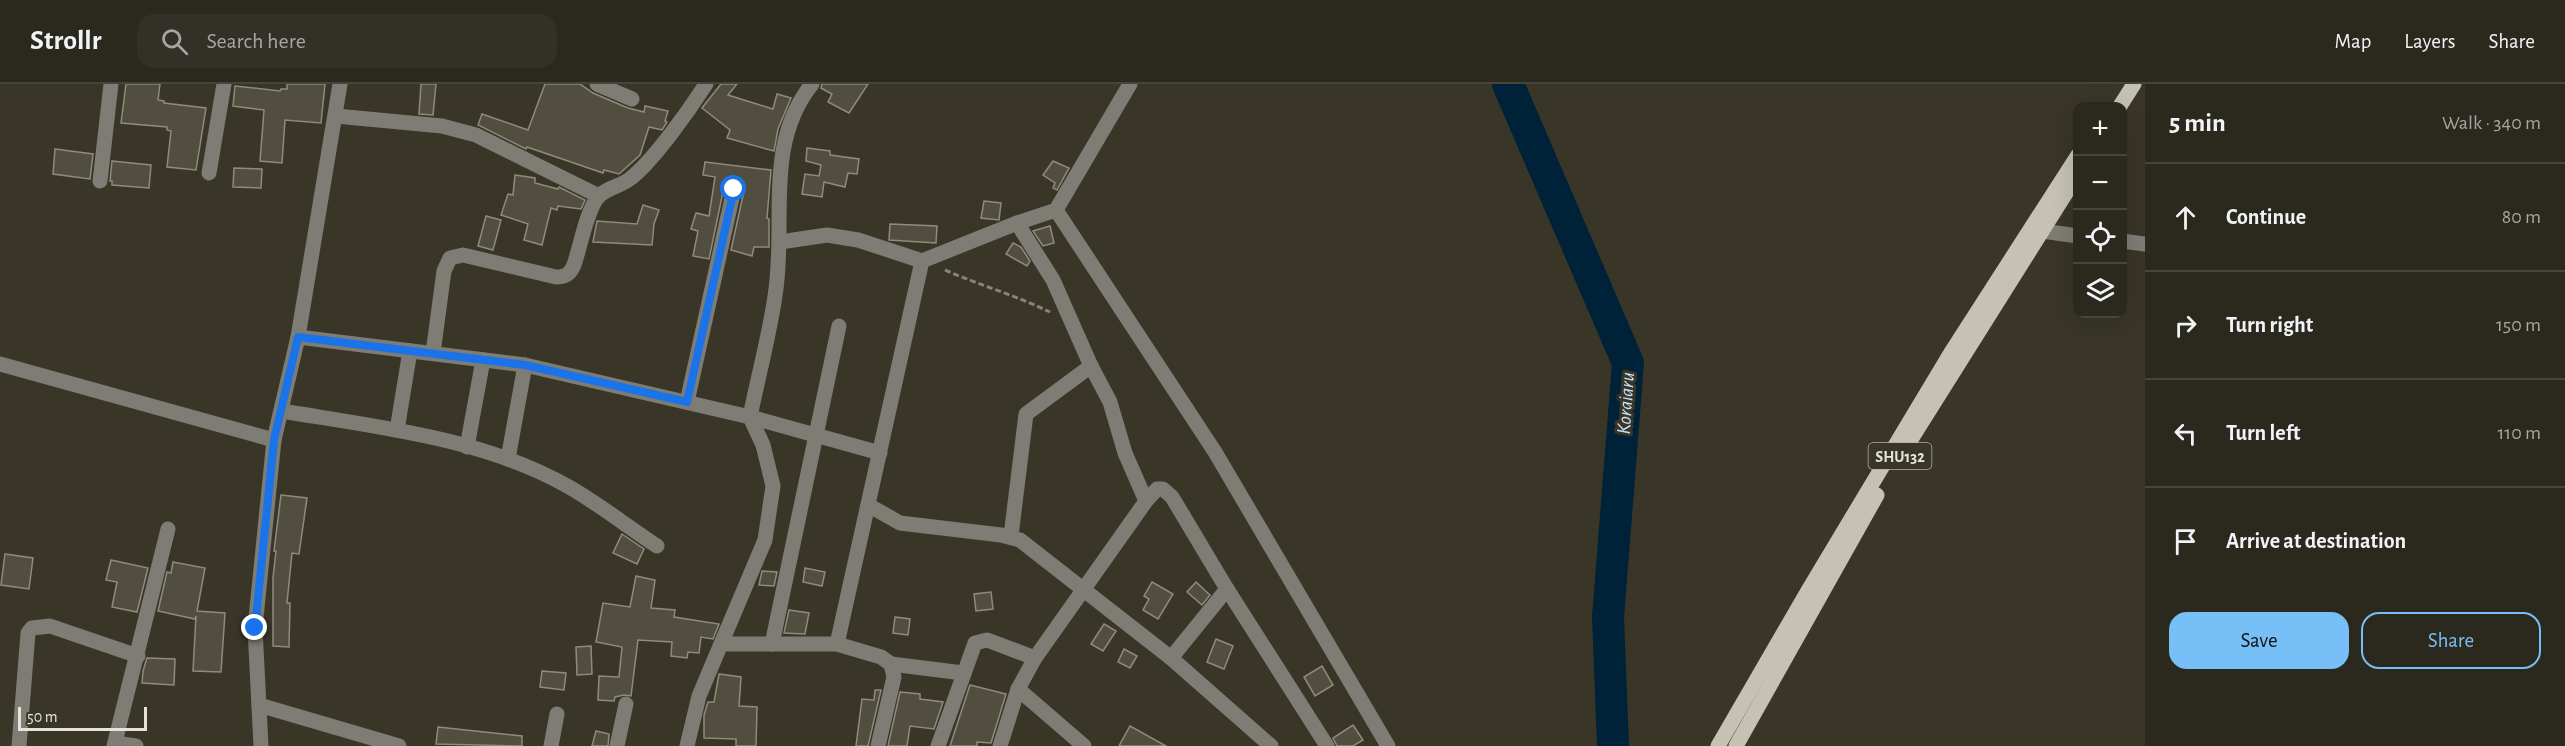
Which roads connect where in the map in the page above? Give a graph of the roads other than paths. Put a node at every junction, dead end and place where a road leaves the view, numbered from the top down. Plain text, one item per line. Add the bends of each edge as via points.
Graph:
1 (111, 84) edge
2 (224, 84) edge
3 (340, 84) edge
4 (597, 84) edge
5 (706, 84) edge
6 (812, 84) edge
7 (1130, 84) edge
8 (2122, 84) edge
9 (2134, 84) edge
10 (632, 99) dead end
11 (2111, 102) edge
12 (2123, 102) edge
13 (336, 116) junction
14 (2077, 156) edge
15 (209, 173) dead end
16 (100, 181) dead end
17 (2073, 182) edge
18 (734, 189) dead end
19 (599, 196) junction
20 (1056, 210) junction
21 (1017, 223) junction
22 (2042, 231) junction
23 (2073, 235) edge
24 (780, 242) junction
25 (2127, 242) edge
26 (2145, 244) edge
27 (922, 261) junction
28 (839, 326) dead end
29 (298, 337) junction
30 (410, 351) junction
31 (433, 353) junction
32 (483, 360) junction
33 (0, 364) edge
34 (525, 365) junction
35 (1091, 366) junction
36 (687, 402) junction
37 (282, 411) junction
38 (750, 417) junction
39 (397, 430) junction
40 (816, 436) junction
41 (274, 440) junction
42 (467, 447) junction
43 (880, 453) junction
44 (508, 459) junction
45 (1146, 501) junction
46 (868, 505) junction
47 (168, 529) dead end
48 (1011, 536) junction
49 (657, 546) dead end
50 (1083, 588) junction
51 (1227, 589) junction
52 (721, 644) junction
53 (772, 644) junction
54 (837, 644) junction
55 (138, 656) junction
56 (1035, 658) junction
57 (1171, 658) junction
58 (891, 664) junction
59 (963, 673) junction
60 (1018, 689) junction
61 (626, 704) dead end
62 (259, 705) junction
63 (557, 714) dead end
64 (114, 745) edge
65 (20, 746) edge
66 (136, 746) edge
67 (261, 746) edge
68 (399, 746) edge
69 (551, 746) edge
70 (617, 746) edge
71 (687, 746) edge
72 (878, 746) edge
73 (938, 746) edge
74 (1000, 746) edge
75 (1084, 746) edge
76 (1270, 746) edge
77 (1328, 746) edge
78 (1388, 746) edge
79 (1718, 746) edge
80 (1736, 746) edge

1 - 16 street
2 - 15 street
3 - 13 street
4 - 10 street
5 - 19 street via 641,169 631,179
6 - 24 street via 798,101 785,137 778,176
7 - 20 street
8 - 11 main road
9 - 12 main road
13 - 19 street via 442,126 476,135
13 - 29 street
14 - 79 main road via 1950,354
17 - 22 main road, SHU132
18 - 36 street
19 - 31 street via 571,272 564,277 463,255 450,258 444,271
20 - 21 street
20 - 78 street via 1215,452
21 - 27 street
21 - 35 street via 1053,280
22 - 23 street
22 - 80 main road, SHU132 via 1886,479
24 - 27 street via 827,235 858,240
24 - 38 street via 776,295
25 - 26 street
27 - 43 street
28 - 40 street
29 - 30 street
29 - 37 street
30 - 31 street
30 - 39 street
31 - 32 street
32 - 34 street
32 - 42 street
33 - 41 street
34 - 36 street
34 - 44 street
35 - 45 street via 1110,402 1125,453
35 - 48 street via 1026,414
36 - 38 street
37 - 39 street
37 - 41 street
38 - 40 street
38 - 52 street via 763,445 773,486 765,540
39 - 42 street
40 - 43 street
40 - 53 street
41 - 62 street via 255,628
42 - 44 street
43 - 46 street
44 - 49 street via 569,487
45 - 50 street
45 - 51 street via 1157,489 1173,497
46 - 48 street via 900,524
46 - 54 street
47 - 55 street
48 - 50 street
50 - 56 street
50 - 57 street
51 - 57 street
51 - 77 street
52 - 53 street
52 - 71 street via 699,696
53 - 54 street
54 - 58 street via 881,657
55 - 64 street
55 - 65 street via 50,626 32,628 28,633
56 - 59 street via 981,640 973,645
56 - 60 street
57 - 76 street
58 - 59 street
58 - 72 street via 894,677
59 - 73 street
60 - 74 street
60 - 75 street
61 - 70 street
62 - 67 street
62 - 68 street
63 - 69 street
64 - 66 street

